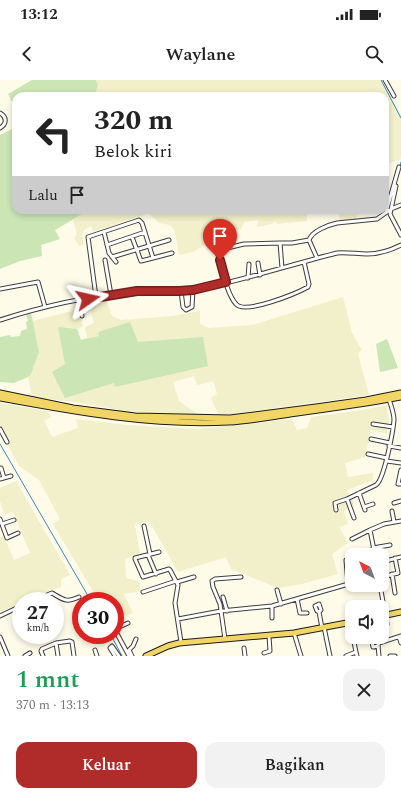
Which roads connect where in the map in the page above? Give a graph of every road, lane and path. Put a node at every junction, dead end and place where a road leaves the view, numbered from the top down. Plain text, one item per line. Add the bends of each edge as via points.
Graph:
1 (385, 80) edge
2 (394, 96) dead end
3 (0, 113) edge
4 (0, 128) edge
5 (399, 167) dead end
6 (396, 186) dead end
7 (401, 205) edge
8 (389, 207) edge
9 (389, 208) edge
10 (389, 211) edge
11 (384, 214) edge
12 (389, 214) edge
13 (104, 232) junction
14 (145, 232) junction
15 (401, 235) edge
16 (132, 237) junction
17 (169, 240) dead end
18 (309, 240) junction
19 (280, 243) junction
20 (107, 245) junction
21 (150, 245) junction
22 (401, 245) edge
23 (137, 249) junction
24 (223, 249) dead end
25 (217, 252) dead end
26 (172, 253) dead end
27 (112, 257) junction
28 (153, 258) junction
29 (317, 258) junction
30 (105, 260) dead end
31 (116, 262) dead end
32 (304, 262) junction
33 (258, 263) dead end
34 (249, 264) dead end
35 (282, 268) junction
36 (260, 275) junction
37 (248, 278) junction
38 (226, 282) junction
39 (0, 289) edge
40 (193, 290) junction
41 (181, 291) junction
42 (111, 295) junction
43 (96, 297) junction
44 (79, 301) junction
45 (45, 307) junction
46 (82, 316) dead end
47 (0, 320) edge
48 (401, 392) edge
49 (0, 393) edge
50 (401, 397) edge
51 (0, 398) edge
52 (389, 399) junction
53 (351, 404) junction
54 (135, 418) junction
55 (373, 424) dead end
56 (393, 427) junction
57 (0, 429) edge
58 (371, 439) dead end
59 (7, 442) dead end
60 (390, 444) junction
61 (401, 448) edge
62 (368, 454) dead end
63 (387, 459) junction
64 (401, 463) edge
65 (1, 468) edge
66 (401, 470) edge
67 (11, 476) dead end
68 (2, 478) edge
69 (400, 479) edge
70 (401, 484) edge
71 (359, 492) junction
72 (347, 499) junction
73 (401, 501) edge
74 (394, 503) dead end
75 (374, 504) dead end
76 (336, 510) dead end
77 (392, 511) dead end
78 (354, 518) dead end
79 (0, 519) edge
80 (14, 520) dead end
81 (401, 521) edge
82 (394, 522) junction
83 (2, 524) junction
84 (144, 526) dead end
85 (370, 530) junction
86 (18, 533) dead end
87 (352, 539) dead end
88 (390, 544) dead end
89 (373, 548) joint
90 (159, 552) dead end
91 (149, 554) junction
92 (401, 557) edge
93 (395, 558) junction
94 (389, 560) edge
95 (399, 572) edge
96 (156, 574) junction
97 (392, 574) junction
98 (389, 575) edge
99 (194, 577) dead end
100 (241, 577) dead end
101 (177, 581) junction
102 (345, 585) edge
103 (277, 590) dead end
104 (143, 592) dead end
105 (394, 593) dead end
106 (223, 597) dead end
107 (297, 599) junction
108 (281, 604) junction
109 (272, 606) junction
110 (12, 610) edge
111 (226, 610) junction
112 (222, 611) junction
113 (319, 612) dead end
114 (401, 612) edge
115 (307, 613) dead end
116 (389, 614) edge
117 (0, 616) edge
118 (272, 618) dead end
119 (178, 619) junction
120 (128, 622) dead end
121 (345, 623) edge
122 (124, 624) edge
123 (323, 628) junction
124 (294, 633) junction
125 (269, 636) junction
126 (0, 637) edge
127 (400, 637) edge
128 (136, 639) dead end
129 (225, 639) junction
130 (64, 642) edge
131 (181, 642) junction
132 (401, 643) edge
133 (56, 644) joint
134 (124, 644) edge
135 (354, 644) edge
136 (372, 644) edge
137 (378, 646) junction
138 (244, 648) dead end
139 (5, 649) junction
140 (95, 650) dead end
141 (0, 651) edge
142 (264, 653) dead end
143 (30, 654) dead end
144 (356, 654) edge
145 (8, 656) edge
146 (24, 656) edge
147 (43, 656) edge
148 (58, 656) edge
149 (74, 656) edge
150 (97, 656) edge
151 (131, 656) edge
152 (146, 656) edge
153 (245, 656) edge
154 (301, 656) edge
155 (330, 656) edge
156 (346, 656) edge
157 (379, 656) edge
158 (390, 656) edge
159 (395, 656) edge

1 - 2 street
3 - 4 street via 5,120
5 - 8 street
6 - 9 street
7 - 10 street
11 - 18 street via 377,219 331,225 312,234
12 - 15 street
13 - 14 street via 139,220
13 - 20 street
13 - 43 street via 88,238
14 - 16 street
14 - 21 street
16 - 20 street
16 - 23 street
17 - 21 street
18 - 19 street
18 - 29 street
19 - 24 street via 240,245
19 - 35 street
20 - 27 street via 108,253
21 - 23 street
21 - 28 street
22 - 29 street via 370,254 343,252
23 - 27 street
23 - 28 street via 141,262
25 - 38 street
26 - 28 street
27 - 31 street
29 - 32 street
30 - 42 street
32 - 35 street
32 - 38 street via 309,286 269,304 238,306
33 - 36 street
34 - 37 street
35 - 36 street
36 - 37 street
37 - 38 street
38 - 40 street
39 - 45 street via 38,282
40 - 41 street
40 - 41 street via 192,307 186,310 183,307
41 - 42 street via 137,291
42 - 43 street
43 - 44 street
44 - 45 street
44 - 46 street
45 - 47 street
48 - 53 main road
49 - 54 main road
50 - 52 main road
51 - 54 main road via 73,411
52 - 53 main road
52 - 56 street
53 - 54 main road via 230,422 177,422
55 - 56 street
56 - 60 street
57 - 59 street
58 - 60 street
60 - 61 street
60 - 63 street
62 - 63 street
63 - 64 street
63 - 71 street via 379,484
65 - 68 street
66 - 69 street
67 - 68 street
69 - 70 street via 398,484
71 - 72 street
71 - 75 street via 365,509
72 - 76 street via 335,503
72 - 78 street
73 - 74 street
77 - 82 street
79 - 83 street
80 - 83 street
81 - 82 street
82 - 85 street
83 - 86 street via 7,538
84 - 91 street
85 - 87 street
85 - 89 street
88 - 89 street
90 - 91 street
91 - 96 street
91 - 96 street via 135,558 137,565 143,577
92 - 93 street
93 - 94 street
93 - 95 street
95 - 97 street
96 - 101 street via 170,569
97 - 98 street
97 - 105 street
99 - 101 street
100 - 112 street via 212,581
101 - 104 street
101 - 119 street via 175,603
102 - 107 street
103 - 108 street
106 - 111 street
107 - 108 street
107 - 115 street via 300,613
108 - 109 street
109 - 111 street
109 - 118 street
110 - 117 street
111 - 112 street
112 - 119 street
112 - 129 street
113 - 123 street
114 - 116 main road
119 - 131 street
120 - 122 street
121 - 123 main road
123 - 124 main road
123 - 155 street
124 - 125 main road
124 - 154 street
125 - 129 main road
125 - 142 street via 270,651
126 - 139 street
127 - 132 street
127 - 137 street
128 - 151 street via 130,650
129 - 131 main road
130 - 149 street via 71,641
131 - 152 main road
133 - 147 street via 42,649
133 - 148 street
134 - 151 street
135 - 144 street
136 - 137 street via 373,647
137 - 157 street
138 - 153 street
139 - 141 street
139 - 145 street
140 - 150 street
143 - 146 street
144 - 156 street
158 - 159 street

